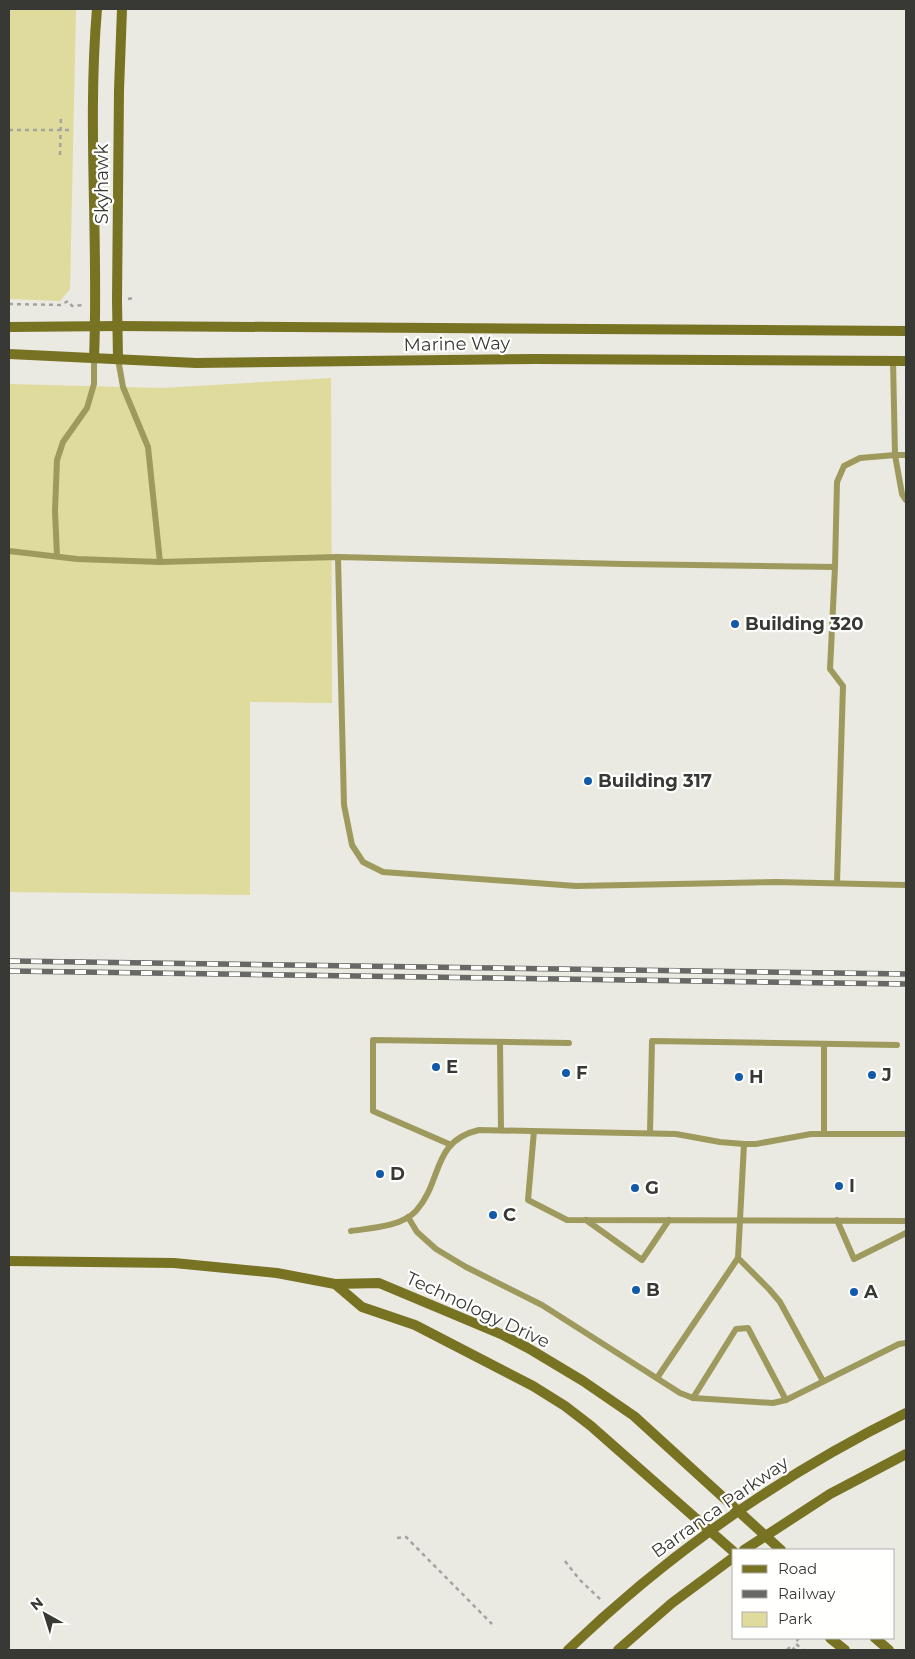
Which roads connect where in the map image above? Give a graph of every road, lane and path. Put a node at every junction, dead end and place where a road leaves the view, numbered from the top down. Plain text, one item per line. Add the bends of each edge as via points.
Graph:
1 (97, 9) edge
2 (122, 9) edge
3 (61, 115) dead end
4 (9, 130) edge
5 (72, 130) dead end
6 (59, 131) junction
7 (60, 155) dead end
8 (9, 304) edge
9 (72, 306) dead end
10 (96, 326) junction
11 (118, 326) junction
12 (9, 327) edge
13 (906, 331) edge
14 (9, 354) edge
15 (94, 358) junction
16 (118, 359) junction
17 (893, 360) junction
18 (906, 361) edge
19 (895, 455) junction
20 (906, 455) edge
21 (906, 500) edge
22 (9, 551) edge
23 (57, 556) junction
24 (338, 557) junction
25 (160, 562) junction
26 (835, 567) junction
27 (837, 883) junction
28 (906, 885) edge
29 (500, 1042) junction
30 (570, 1043) dead end
31 (824, 1044) junction
32 (897, 1045) dead end
33 (501, 1130) junction
34 (534, 1131) junction
35 (650, 1133) junction
36 (824, 1134) junction
37 (906, 1134) edge
38 (449, 1144) junction
39 (744, 1144) junction
40 (408, 1217) junction
41 (586, 1220) junction
42 (670, 1220) junction
43 (740, 1220) junction
44 (837, 1220) junction
45 (906, 1220) edge
46 (351, 1230) dead end
47 (906, 1233) edge
48 (738, 1258) junction
49 (9, 1261) edge
50 (335, 1284) junction
51 (906, 1342) edge
52 (658, 1378) junction
53 (823, 1381) junction
54 (693, 1398) junction
55 (786, 1400) junction
56 (906, 1413) edge
57 (906, 1454) edge
58 (738, 1511) junction
59 (710, 1530) junction
60 (765, 1536) junction
61 (398, 1538) dead end
62 (746, 1549) edge
63 (780, 1549) edge
64 (732, 1550) edge
65 (732, 1558) edge
66 (565, 1561) dead end
67 (610, 1609) junction
68 (492, 1624) dead end
69 (798, 1639) edge
70 (831, 1639) edge
71 (876, 1639) edge
72 (568, 1650) edge
73 (618, 1650) edge
74 (787, 1650) edge
75 (795, 1650) edge
76 (803, 1650) edge
77 (845, 1650) edge
78 (889, 1650) edge

1 - 10 main road, Skyhawk via 93,85
2 - 11 main road, Skyhawk via 118,90
3 - 6 path
4 - 6 path
5 - 6 path
6 - 7 path
8 - 9 path via 61,305 68,301
10 - 11 main road, Marine Way
10 - 12 main road, Marine Way
10 - 15 main road, Skyhawk
11 - 13 main road, Marine Way
11 - 16 main road, Skyhawk
14 - 15 main road, Marine Way
15 - 16 main road, Marine Way
15 - 23 lane via 94,384 87,408 63,442 57,460
16 - 17 main road, Marine Way via 196,363 535,359
16 - 25 lane via 122,387 148,447
17 - 18 main road, Marine Way
17 - 19 lane
19 - 20 lane
19 - 21 lane
19 - 26 lane via 860,458 844,466 837,482
22 - 23 lane
23 - 25 lane
24 - 25 lane
24 - 26 lane
24 - 27 lane via 344,805 352,844 363,862 383,872 576,886
26 - 27 lane via 830,669 843,686
27 - 28 lane
29 - 30 lane
29 - 33 lane
29 - 38 lane via 373,1040 373,1111
31 - 32 lane
31 - 35 lane via 652,1041
31 - 36 lane
33 - 34 lane
33 - 38 lane via 466,1132
34 - 35 lane
34 - 41 lane via 528,1200 566,1220
35 - 39 lane
36 - 37 lane
36 - 39 lane
38 - 40 lane via 426,1195
39 - 43 lane
40 - 46 lane via 384,1226
40 - 52 lane via 417,1232 436,1249 542,1305
41 - 42 lane
41 - 42 lane via 642,1260
42 - 43 lane
43 - 44 lane
43 - 48 lane
44 - 45 lane
44 - 47 lane via 854,1258
48 - 52 lane
48 - 53 lane via 780,1302
49 - 50 main road, Technology Drive via 174,1263 276,1273
50 - 58 main road, Technology Drive via 379,1283 528,1348 634,1416
50 - 59 main road, Technology Drive via 362,1307 414,1325 565,1406
51 - 53 lane
52 - 54 lane
53 - 55 lane
54 - 55 lane via 774,1403
54 - 55 lane via 736,1329 748,1328
56 - 58 main road, Barranca Parkway via 818,1459
57 - 60 main road via 830,1494
58 - 59 main road, Barranca Parkway
58 - 60 main road, Technology Drive
59 - 64 main road, Technology Drive
59 - 67 main road, Barranca Parkway
60 - 62 main road
60 - 63 main road, Technology Drive
61 - 68 path via 406,1538
65 - 73 main road via 672,1603
66 - 67 path
67 - 72 main road, Barranca Parkway
69 - 76 path via 795,1643
70 - 77 main road
71 - 78 main road
74 - 75 path via 790,1646

